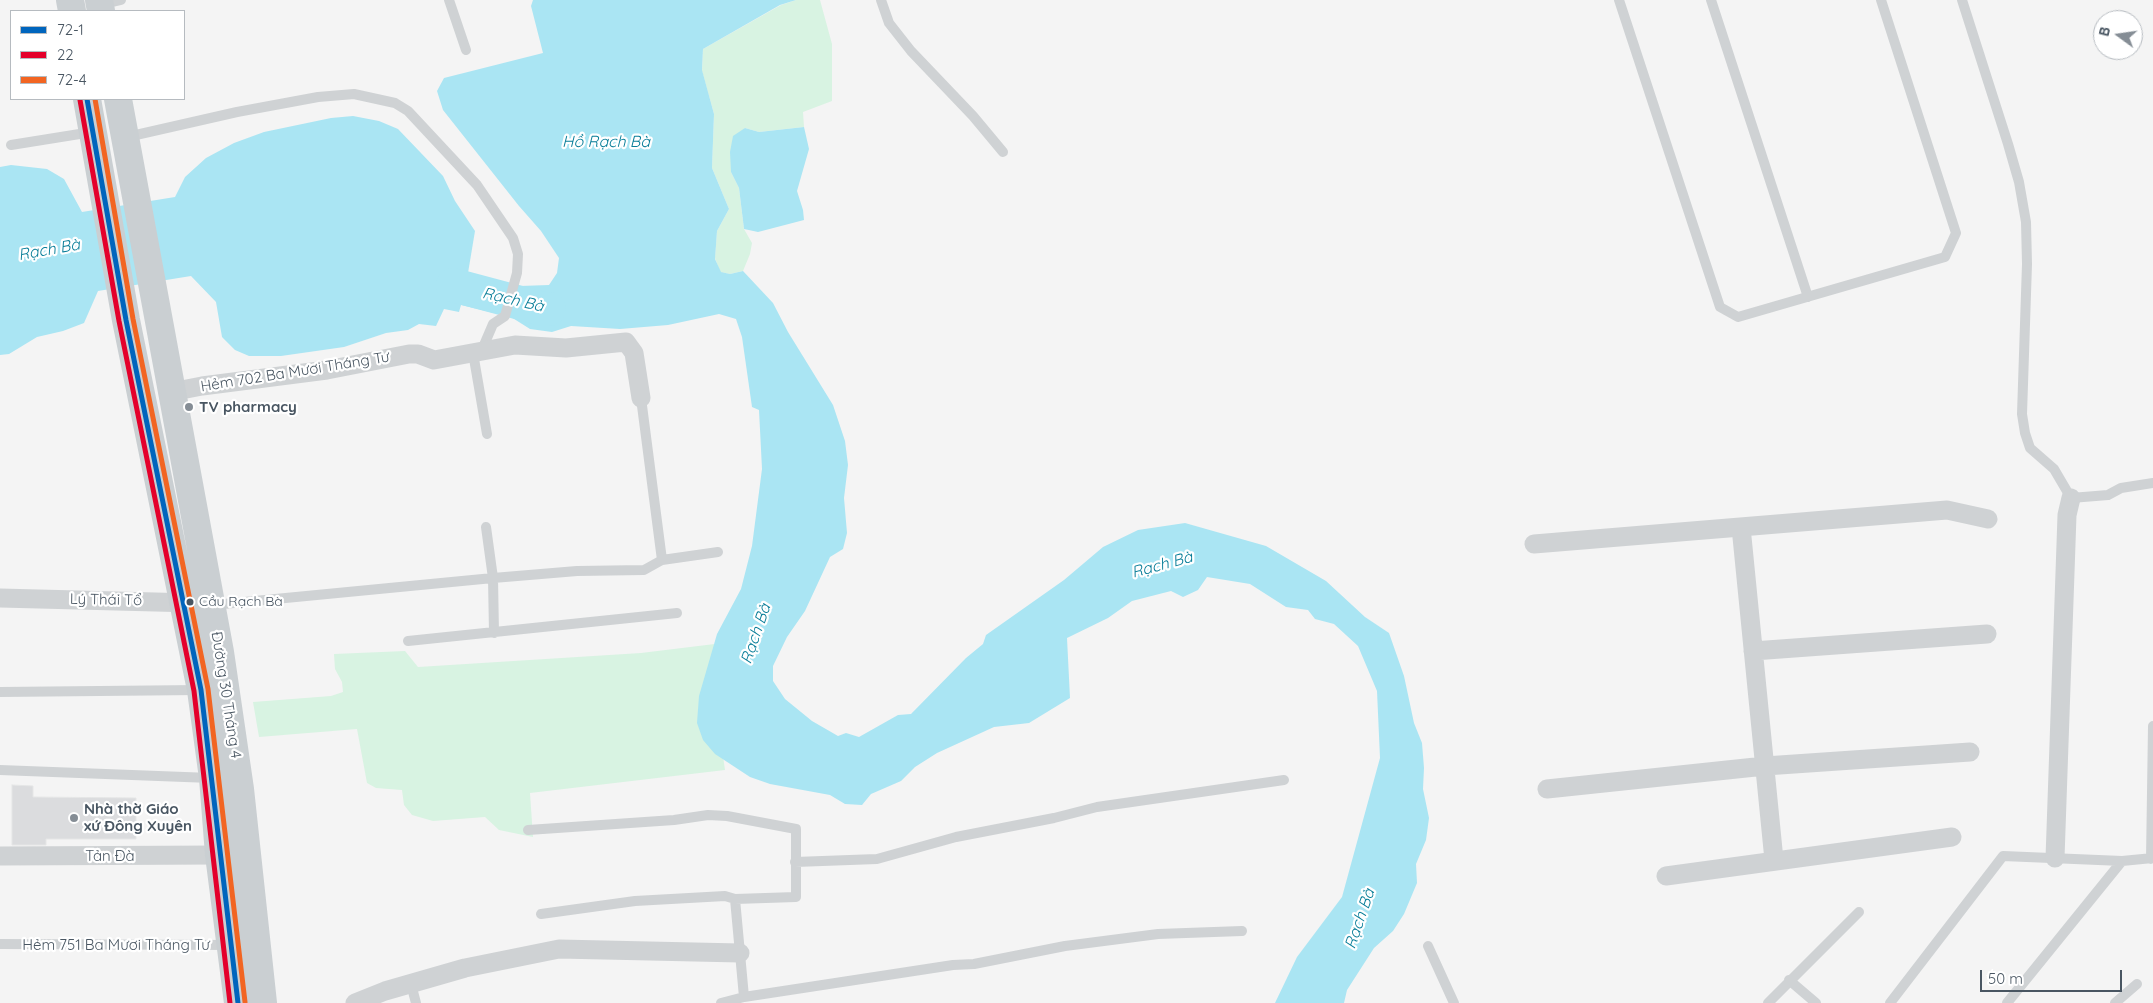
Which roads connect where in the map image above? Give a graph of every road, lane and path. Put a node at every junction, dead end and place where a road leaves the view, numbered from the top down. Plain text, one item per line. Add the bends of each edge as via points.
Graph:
1 (449, 0) edge
2 (881, 0) edge
3 (1619, 0) edge
4 (1711, 0) edge
5 (1881, 0) edge
6 (1962, 0) edge
7 (466, 50) dead end
8 (87, 100) edge
9 (118, 100) edge
10 (93, 132) junction
11 (11, 144) dead end
12 (128, 149) junction
13 (1003, 152) dead end
14 (1808, 297) junction
15 (477, 352) junction
16 (172, 392) junction
17 (641, 398) joint
18 (486, 434) dead end
19 (2153, 483) edge
20 (2071, 498) junction
21 (1988, 519) dead end
22 (486, 527) dead end
23 (1741, 527) junction
24 (1534, 544) dead end
25 (718, 552) dead end
26 (662, 560) junction
27 (493, 578) junction
28 (0, 598) edge
29 (184, 602) junction
30 (212, 605) junction
31 (677, 613) dead end
32 (494, 633) junction
33 (1987, 634) dead end
34 (408, 641) dead end
35 (1753, 651) junction
36 (201, 690) junction
37 (0, 692) edge
38 (2153, 726) edge
39 (1970, 752) dead end
40 (1765, 766) junction
41 (0, 770) edge
42 (213, 778) junction
43 (1284, 780) dead end
44 (1547, 789) dead end
45 (229, 812) junction
46 (528, 830) dead end
47 (1952, 837) dead end
48 (219, 855) junction
49 (0, 856) edge
50 (2055, 858) junction
51 (2152, 858) edge
52 (1774, 860) junction
53 (2122, 861) junction
54 (796, 862) junction
55 (1666, 876) dead end
56 (735, 899) junction
57 (1859, 912) dead end
58 (541, 914) dead end
59 (1242, 931) dead end
60 (0, 944) edge
61 (231, 946) junction
62 (1428, 946) dead end
63 (740, 953) junction
64 (1789, 980) junction
65 (411, 984) junction
66 (2137, 984) dead end
67 (744, 997) junction
68 (2013, 1001) edge
69 (238, 1003) edge
70 (263, 1003) edge
71 (355, 1003) edge
72 (416, 1003) edge
73 (721, 1003) edge
74 (1454, 1003) edge
75 (1768, 1003) edge
76 (1816, 1003) edge
77 (1890, 1003) edge
78 (2115, 1003) edge

1 - 7 lane
2 - 13 lane via 889,23 911,51 974,116
3 - 14 lane via 1720,307 1738,317
4 - 14 lane
5 - 14 lane via 1956,233 1945,257
6 - 20 lane via 2011,154 2026,222 2028,264 2022,414 2025,434 2030,448 2054,469
8 - 10 main road
9 - 12 main road
10 - 11 lane
10 - 29 main road, Đường 30 Tháng 4 via 126,320
12 - 15 lane via 237,112 327,96 354,94 395,102 408,111 477,185 513,238 518,254 505,316 494,324
12 - 16 main road, Đường 30 Tháng 4
15 - 16 street, Hẻm 702 Ba Mươi Tháng Tư via 434,360 409,354 327,370
15 - 17 street, Hẻm 702 Ba Mươi Tháng Tư via 515,345 566,348 626,342 634,353
15 - 18 lane
16 - 30 main road, Đường 30 Tháng 4
17 - 26 lane
19 - 20 lane via 2121,488 2108,495
20 - 50 street via 2067,515
21 - 23 street via 1946,510
22 - 27 lane
23 - 24 street
23 - 35 street
25 - 26 lane
26 - 27 lane via 644,570
27 - 30 lane
27 - 32 lane
28 - 29 street, Lý Thái Tổ
29 - 30 street, Lý Thái Tổ
29 - 36 main road, Đường 30 Tháng 4
30 - 45 main road, Đường 30 Tháng 4
31 - 32 lane
32 - 34 lane
33 - 35 street
35 - 40 street
36 - 37 lane
36 - 42 main road, Đường 30 Tháng 4
38 - 51 lane
39 - 40 street
40 - 44 street
40 - 52 street
41 - 42 lane
42 - 45 main road, Đường 30 Tháng 4
43 - 54 lane via 1098,807 956,837 877,859
45 - 48 main road, Đường 30 Tháng 4
45 - 70 main road, Đường 30 Tháng 4
46 - 54 lane via 727,816 796,829
47 - 52 street
48 - 49 street, Tản Đà
48 - 61 main road, Đường 30 Tháng 4
50 - 53 lane
50 - 77 lane via 2003,856
51 - 53 lane
52 - 55 street
53 - 68 lane
54 - 56 lane via 796,897
56 - 58 lane via 725,896 635,901
56 - 63 lane
57 - 64 lane
59 - 67 lane via 1137,937
60 - 61 lane, Hẻm 751 Ba Mươi Tháng Tư
61 - 69 main road, Đường 30 Tháng 4
62 - 74 lane
63 - 65 street via 559,949 465,968
63 - 67 lane
64 - 75 lane
64 - 76 lane
65 - 71 street
65 - 72 lane
66 - 78 lane
67 - 73 lane

